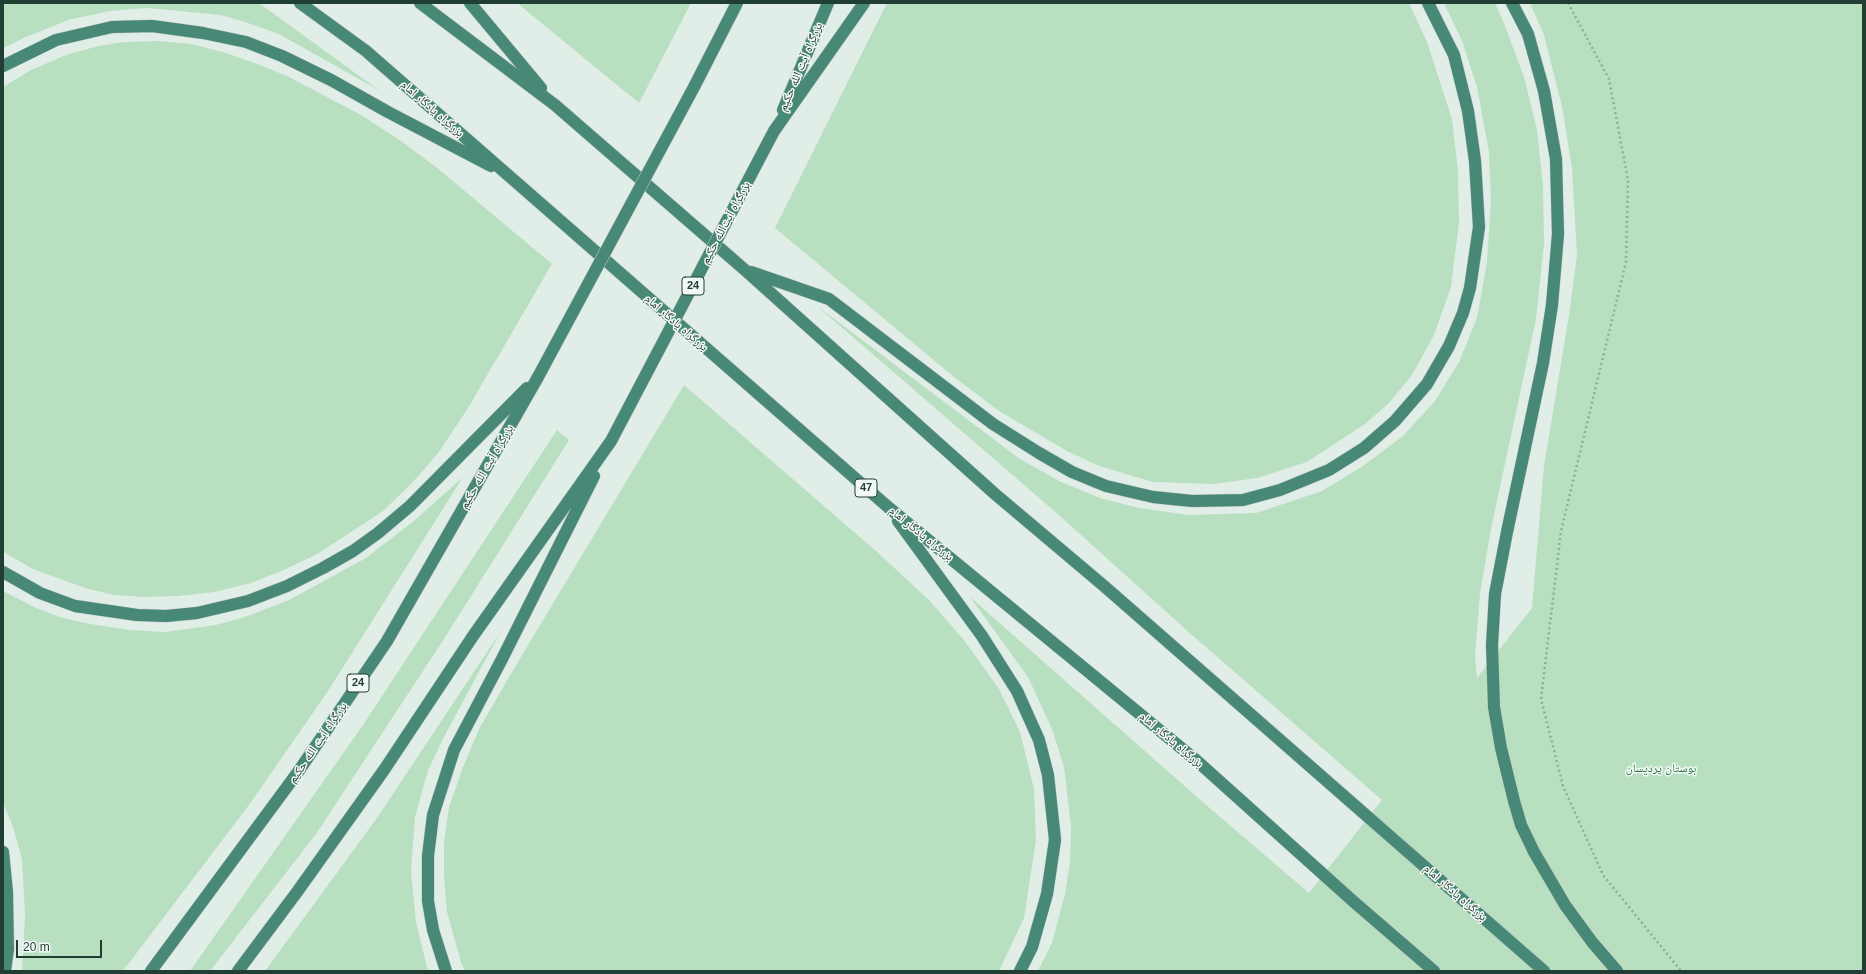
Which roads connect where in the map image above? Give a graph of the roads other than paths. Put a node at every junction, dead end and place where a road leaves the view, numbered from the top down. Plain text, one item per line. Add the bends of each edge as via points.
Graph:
1 (300, 3) edge
2 (420, 3) edge
3 (470, 3) edge
4 (736, 3) edge
5 (828, 3) edge
6 (864, 3) edge
7 (1428, 3) edge
8 (1512, 3) edge
9 (3, 66) edge
10 (555, 105) junction
11 (774, 131) junction
12 (508, 176) junction
13 (745, 270) junction
14 (538, 377) junction
15 (611, 441) junction
16 (888, 507) junction
17 (3, 572) edge
18 (3, 852) edge
19 (5, 971) edge
20 (151, 971) edge
21 (238, 971) edge
22 (446, 971) edge
23 (1020, 971) edge
24 (1434, 971) edge
25 (1544, 971) edge
26 (1617, 971) edge

1 - 12 highway, بزرگراه یادگار امام / 47 via 366,51
2 - 10 highway, بزرگراه یادگار امام
3 - 10 highway
4 - 14 highway, 24, bridge via 694,87
5 - 11 highway, بزرگراه آیت الله حکیم / 24
6 - 11 highway
7 - 13 highway via 1454,55 1468,111 1475,161 1479,227 1470,288 1463,313 1449,346 1427,384 1395,421 1364,448 1329,470 1280,490 1243,500 1192,501 1153,497 1106,486 1072,472 1039,454 993,424 829,299
8 - 26 highway via 1528,34 1544,91 1556,159 1558,234 1552,305 1543,363 1496,594 1492,645 1494,707 1501,748 1521,825 1566,905 1592,942
9 - 12 highway via 56,40 112,27 152,26 246,42 331,80
10 - 13 highway, بزرگراه یادگار امام
11 - 15 highway, بزرگراه آیت‌الله حکیم / 24, bridge
12 - 16 highway, بزرگراه یادگار امام / 47
13 - 25 highway, بزرگراه یادگار امام via 995,494 1104,586
14 - 17 highway via 410,506 378,533 323,568 248,601 189,614 122,614 75,606 40,593
14 - 20 highway, بزرگراه آیت الله حکیم / 24 via 387,641 298,772
15 - 21 highway, 24 via 473,636 384,770
15 - 22 highway via 454,750 433,815 428,856 428,901 433,930
16 - 23 highway via 986,642 1017,691 1039,740 1048,775 1055,840 1047,894 1032,947
16 - 24 highway, بزرگراه یادگار امام / 47 via 1197,761
18 - 19 highway via 8,935

